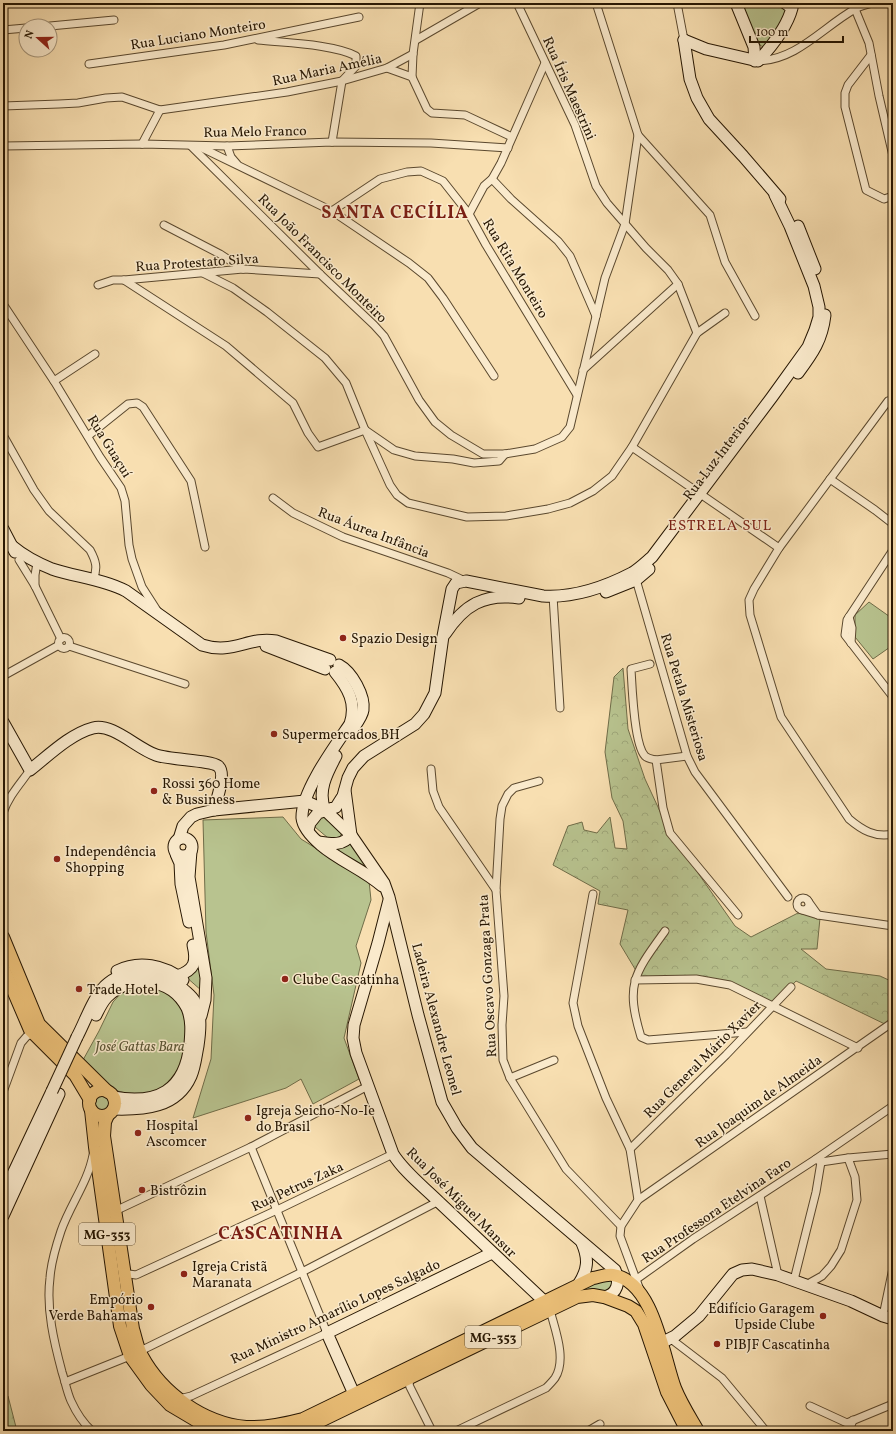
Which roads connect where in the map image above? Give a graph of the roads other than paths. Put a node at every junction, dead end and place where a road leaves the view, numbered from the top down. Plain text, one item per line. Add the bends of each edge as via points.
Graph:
1 (420, 3) edge
2 (480, 3) edge
3 (516, 3) edge
4 (596, 3) edge
5 (677, 3) edge
6 (788, 3) edge
7 (872, 3) edge
8 (738, 6) edge
9 (856, 9) junction
10 (359, 17) dead end
11 (114, 20) dead end
12 (58, 25) edge
13 (18, 29) edge
14 (3, 30) edge
15 (252, 39) junction
16 (416, 40) junction
17 (684, 40) junction
18 (754, 47) junction
19 (768, 50) junction
20 (413, 54) junction
21 (871, 55) junction
22 (757, 61) junction
23 (545, 63) junction
24 (88, 64) dead end
25 (388, 68) junction
26 (412, 77) junction
27 (342, 81) junction
28 (3, 106) edge
29 (160, 110) junction
30 (638, 135) junction
31 (512, 137) junction
32 (332, 142) junction
33 (142, 144) junction
34 (3, 146) edge
35 (194, 146) junction
36 (227, 146) junction
37 (508, 148) junction
38 (893, 156) edge
39 (240, 167) junction
40 (492, 178) junction
41 (893, 196) edge
42 (332, 211) junction
43 (469, 214) junction
44 (625, 224) junction
45 (164, 225) dead end
46 (243, 269) junction
47 (203, 273) junction
48 (320, 274) junction
49 (124, 280) junction
50 (678, 284) junction
51 (98, 285) dead end
52 (3, 304) edge
53 (724, 312) dead end
54 (596, 316) junction
55 (754, 316) dead end
56 (697, 333) junction
57 (95, 354) dead end
58 (583, 370) junction
59 (494, 376) dead end
60 (54, 381) junction
61 (577, 395) junction
62 (888, 401) dead end
63 (365, 430) junction
64 (3, 435) edge
65 (88, 436) junction
66 (632, 447) junction
67 (505, 454) junction
68 (830, 479) junction
69 (702, 496) junction
70 (273, 498) dead end
71 (893, 524) edge
72 (3, 529) edge
73 (12, 546) junction
74 (205, 547) dead end
75 (779, 548) junction
76 (893, 550) edge
77 (19, 560) junction
78 (36, 565) junction
79 (448, 573) junction
80 (635, 576) junction
81 (93, 580) junction
82 (468, 581) junction
83 (35, 586) junction
84 (452, 593) junction
85 (552, 599) junction
86 (472, 604) junction
87 (161, 615) junction
88 (443, 636) junction
89 (60, 642) junction
90 (650, 664) dead end
91 (332, 666) junction
92 (3, 676) edge
93 (184, 684) dead end
94 (893, 697) edge
95 (560, 708) dead end
96 (3, 722) edge
97 (687, 756) junction
98 (656, 760) junction
99 (431, 768) dead end
100 (30, 770) junction
101 (539, 781) dead end
102 (311, 786) junction
103 (345, 790) junction
104 (305, 801) junction
105 (290, 803) junction
106 (278, 805) junction
107 (214, 810) junction
108 (326, 810) junction
109 (3, 813) edge
110 (191, 817) junction
111 (302, 819) junction
112 (308, 830) junction
113 (893, 834) edge
114 (352, 835) junction
115 (179, 839) junction
116 (317, 841) junction
117 (191, 847) junction
118 (176, 854) junction
119 (496, 890) junction
120 (388, 894) junction
121 (593, 894) dead end
122 (788, 897) junction
123 (805, 900) junction
124 (800, 909) junction
125 (738, 915) dead end
126 (818, 915) junction
127 (893, 926) edge
128 (665, 931) dead end
129 (3, 936) edge
130 (3, 967) edge
131 (177, 976) junction
132 (635, 980) junction
133 (7, 987) edge
134 (791, 987) dead end
135 (194, 1000) junction
136 (772, 1007) junction
137 (200, 1018) junction
138 (893, 1022) edge
139 (747, 1032) junction
140 (34, 1034) junction
141 (81, 1034) junction
142 (858, 1048) junction
143 (554, 1060) dead end
144 (510, 1078) junction
145 (368, 1086) junction
146 (3, 1092) edge
147 (56, 1092) junction
148 (110, 1094) junction
149 (91, 1105) junction
150 (893, 1106) edge
151 (110, 1112) junction
152 (95, 1147) junction
153 (251, 1147) junction
154 (630, 1149) junction
155 (393, 1154) junction
156 (893, 1154) edge
157 (848, 1158) junction
158 (819, 1160) junction
159 (3, 1195) edge
160 (760, 1196) junction
161 (638, 1200) junction
162 (439, 1201) junction
163 (277, 1210) junction
164 (115, 1211) junction
165 (3, 1216) edge
166 (621, 1226) junction
167 (582, 1243) junction
168 (492, 1254) junction
169 (893, 1268) edge
170 (125, 1271) junction
171 (302, 1272) junction
172 (778, 1275) junction
173 (618, 1276) junction
174 (794, 1280) junction
175 (634, 1281) junction
176 (578, 1285) junction
177 (806, 1285) junction
178 (532, 1290) junction
179 (607, 1298) junction
180 (548, 1306) junction
181 (532, 1308) junction
182 (888, 1317) edge
183 (327, 1333) junction
184 (666, 1341) junction
185 (135, 1353) junction
186 (65, 1382) junction
187 (407, 1382) junction
188 (358, 1397) junction
189 (185, 1398) junction
190 (893, 1404) edge
191 (810, 1406) dead end
192 (852, 1420) junction
193 (600, 1424) dead end
194 (92, 1431) edge
195 (222, 1431) edge
196 (296, 1431) edge
197 (432, 1431) edge
198 (456, 1431) edge
199 (588, 1431) edge
200 (687, 1431) edge
201 (698, 1431) edge
202 (766, 1431) edge
203 (849, 1431) edge

1 - 16 street
2 - 16 street
3 - 23 street, Rua Íris Maestrini
4 - 30 street
5 - 17 street
6 - 19 street via 792,8 790,16
7 - 9 street
8 - 18 street
9 - 21 street
9 - 22 street via 802,47 784,56
10 - 15 street, Rua Luciano Monteiro
11 - 12 street
13 - 14 street
15 - 24 street, Rua Luciano Monteiro
15 - 27 street via 348,52 356,56 357,62
16 - 20 street
17 - 22 street via 706,49
17 - 69 street, Rua Luz Interior via 690,78 697,98 709,119 775,195 793,224 819,307 819,317 808,346
18 - 19 street
18 - 22 street
19 - 22 street
20 - 25 street
20 - 26 street
21 - 38 street
21 - 41 street via 848,85 845,107 866,190 884,198
23 - 31 street
23 - 44 street, Rua Íris Maestrini via 575,125 596,186
25 - 26 street, Rua Maria Amélia
25 - 27 street, Rua Maria Amélia
26 - 31 street via 427,109 432,112 465,115
27 - 29 street, Rua Maria Amélia via 287,92
27 - 32 street
28 - 29 street via 78,103 122,97
29 - 33 street
30 - 44 street, Rua João Francisco Monteiro
30 - 55 street via 710,215 725,262
31 - 37 street
32 - 36 street, Rua Melo Franco
32 - 37 street, Rua Melo Franco via 431,142
33 - 34 street, Rua Melo Franco
33 - 35 street, Rua Melo Franco
35 - 36 street, Rua Melo Franco
35 - 39 street
35 - 48 street, Rua João Francisco Monteiro
36 - 39 street via 231,157
37 - 40 street
39 - 42 street
40 - 43 street via 484,186
40 - 54 street via 511,199 558,241 570,256
42 - 43 street, Rua Rita Monteiro via 380,179 420,171 443,181
42 - 59 street via 428,278
43 - 61 street, Rua Rita Monteiro
44 - 50 street, Rua Íris Maestrini
44 - 54 street, Rua João Francisco Monteiro via 605,278
45 - 46 street
46 - 47 street, Rua Protestato Silva
46 - 48 street, Rua Protestato Silva
47 - 49 street, Rua Protestato Silva
47 - 63 street via 233,288 325,358 346,383
48 - 67 street, Rua João Francisco Monteiro via 384,336 419,400 435,422 483,454
49 - 51 street, Rua Protestato Silva via 113,280
49 - 63 street via 226,346 271,384 293,403 308,434 318,447
50 - 56 street, Rua Íris Maestrini
50 - 58 street
52 - 60 street, Rua Guaçuí
53 - 56 street
54 - 58 street, Rua João Francisco Monteiro
56 - 66 street
57 - 60 street
58 - 61 street, Rua João Francisco Monteiro
60 - 65 street, Rua Guaçuí
61 - 67 street, Rua João Francisco Monteiro via 570,427 562,437 535,449
62 - 68 street
63 - 66 street via 396,495 408,503 467,518 506,516 570,503 593,491 612,476
63 - 67 street via 394,450 415,456 474,463 499,461
64 - 81 street via 49,511 90,550 97,569
65 - 74 street via 128,404 137,403 143,407 191,481
65 - 87 street, Rua Guaçuí via 121,488 132,560 142,587
66 - 69 street
68 - 71 street
68 - 75 street
69 - 75 street
69 - 80 street, Rua Luz Interior
70 - 79 street, Rua Áurea Infância via 293,513 343,537
72 - 73 street
73 - 77 street
73 - 78 street
75 - 113 street via 754,589 749,607 781,717 849,819 872,834
76 - 94 street via 849,617 845,635
77 - 78 street via 25,564
77 - 83 street
78 - 81 street
78 - 83 street
79 - 82 street, Rua Áurea Infância
79 - 84 street
80 - 85 street, Rua Luz Interior
80 - 97 street, Rua Petala Misteriosa
81 - 87 street via 126,591
82 - 84 street via 456,584
82 - 85 street, Rua Luz Interior
82 - 86 street via 477,594
83 - 89 street
84 - 86 street via 460,605
84 - 88 street
85 - 86 street, Rua Luz Interior via 498,596
85 - 95 street
86 - 88 street
87 - 91 street via 202,645 220,649 272,640
88 - 103 street via 435,693 424,714 415,724 364,756 350,773
89 - 92 street
89 - 93 street via 61,648 69,646
90 - 98 street via 631,669 633,707 640,749 649,759
91 - 102 street via 350,694 352,716 350,724
91 - 108 street via 345,668 354,680 363,702 363,709 358,722 338,751 324,783 322,800
96 - 100 street
97 - 98 street
97 - 122 street, Rua Petala Misteriosa via 695,772
98 - 125 street via 663,808 670,833
99 - 119 street via 433,791 439,807
100 - 107 street via 76,735 94,728 109,729 164,758 218,766 221,770 221,783
100 - 109 street
101 - 119 street, Rua Oscavo Gonzaga Prata via 514,788 502,806
102 - 104 street
102 - 105 street
103 - 108 street via 336,807
103 - 114 street
104 - 105 street
104 - 108 street, Ladeira Alexandre Leonel
104 - 111 street
105 - 106 street
106 - 107 street
106 - 111 street via 292,810
107 - 110 street
108 - 112 street via 314,816
108 - 114 street, Ladeira Alexandre Leonel
110 - 115 street via 183,826
110 - 117 street
111 - 112 street
112 - 116 street
114 - 116 street via 339,844
114 - 120 street, Ladeira Alexandre Leonel via 384,883
115 - 117 street via 184,838
115 - 118 street via 174,846
116 - 120 street via 366,874
117 - 118 street via 185,856
117 - 137 street via 189,877 206,978
118 - 131 street via 180,863 181,884 195,953 193,967
119 - 144 street, Rua Oscavo Gonzaga Prata via 504,996 503,1060
120 - 145 street, Rua José Miguel Mansur via 378,943 354,1025 356,1053
120 - 167 street, Ladeira Alexandre Leonel via 442,1102 472,1148
121 - 154 street via 573,1003 578,1026 606,1098
122 - 123 street
122 - 124 street, Rua Petala Misteriosa
123 - 124 street via 809,905
123 - 126 street
124 - 126 street
126 - 127 street
128 - 132 street via 642,963
129 - 148 main road via 39,1024
130 - 133 main road, MG-353
131 - 135 street via 190,988
131 - 141 street via 148,965 130,965 114,972 92,993
132 - 136 street via 696,978 730,985
132 - 139 street via 635,1018 641,1037 648,1040
133 - 140 main road, MG-353
134 - 136 street, Rua General Mário Xavier
135 - 137 street
135 - 141 street via 164,977 145,972 128,974 104,986
136 - 139 street, Rua General Mário Xavier
136 - 142 street
137 - 151 street via 199,1042 192,1075 180,1094 152,1107
138 - 142 street, Rua Joaquim de Almeida
139 - 154 street, Rua General Mário Xavier
140 - 146 street via 27,1036 20,1043
140 - 149 main road, MG-353 via 75,1076
141 - 147 street, bridge
141 - 148 street via 102,1002 115,990 127,984 149,982 163,986 179,997 188,1010 192,1026 188,1058 176,1083 159,1096 149,1099 128,1100
142 - 161 street, Rua Joaquim de Almeida
143 - 144 street
144 - 166 street, Rua Oscavo Gonzaga Prata via 566,1169
145 - 153 street
145 - 155 street, Rua José Miguel Mansur
147 - 159 street
147 - 165 street
148 - 149 main road via 104,1090 97,1092 91,1096
148 - 151 main road, MG-353 via 115,1106
149 - 151 main road via 97,1115 104,1116
149 - 152 main road, MG-353
150 - 158 street, Rua Professora Etelvina Faro
151 - 164 main road, MG-353 via 105,1122 104,1136
152 - 185 main road, MG-353 via 120,1326
152 - 186 street via 91,1168 62,1230 49,1279 51,1320
153 - 163 street
153 - 164 street
154 - 161 street
155 - 162 street, Rua José Miguel Mansur
155 - 163 street, Rua Petrus Zaka
156 - 157 street, Rua Professora Etelvina Faro
157 - 158 street, Rua Professora Etelvina Faro
157 - 177 street via 855,1177 857,1200 842,1250 822,1276
158 - 160 street, Rua Professora Etelvina Faro
158 - 174 street via 816,1192
160 - 172 street
160 - 175 street, Rua Professora Etelvina Faro
161 - 166 street
162 - 168 street, Rua José Miguel Mansur
162 - 171 street
163 - 170 street, Rua Petrus Zaka via 136,1275
163 - 171 street
164 - 170 main road, MG-353
166 - 175 street via 620,1236
167 - 173 street, Ladeira Alexandre Leonel via 615,1270
167 - 176 street via 587,1264
168 - 178 street, Rua José Miguel Mansur
168 - 183 street, Rua Ministro Amarílio Lopes Salgado
169 - 182 street
170 - 185 main road, MG-353
171 - 183 street
171 - 185 street
172 - 174 street
172 - 184 street via 752,1269 734,1274 699,1316
173 - 175 main road
173 - 176 main road, MG-353 via 592,1278
173 - 179 street via 616,1290
174 - 177 street
175 - 184 main road
176 - 180 main road, MG-353
177 - 182 street via 851,1300
178 - 180 street, Rua José Miguel Mansur
178 - 181 street
179 - 180 main road, MG-353 via 586,1295
179 - 184 main road via 615,1298 637,1308 644,1316 654,1340 657,1343
179 - 200 main road, MG-353 via 636,1311 644,1324 668,1392
180 - 181 main road, MG-353
180 - 187 main road, MG-353
180 - 198 street via 560,1362 555,1377 546,1388
181 - 188 main road, MG-353
183 - 188 street
183 - 189 street, Rua Ministro Amarílio Lopes Salgado
184 - 201 main road via 666,1363 675,1389
184 - 202 street via 722,1378
185 - 186 street
185 - 189 main road, MG-353 via 170,1392
185 - 195 main road, MG-353 via 151,1385 170,1405 197,1421
186 - 194 street via 79,1416
187 - 188 main road, MG-353
187 - 197 street
188 - 189 main road, MG-353 via 303,1419 279,1425 252,1427 234,1425 213,1418 193,1409
188 - 196 main road, MG-353 via 308,1427
190 - 192 street
191 - 192 street via 847,1423
192 - 203 street
193 - 199 street

